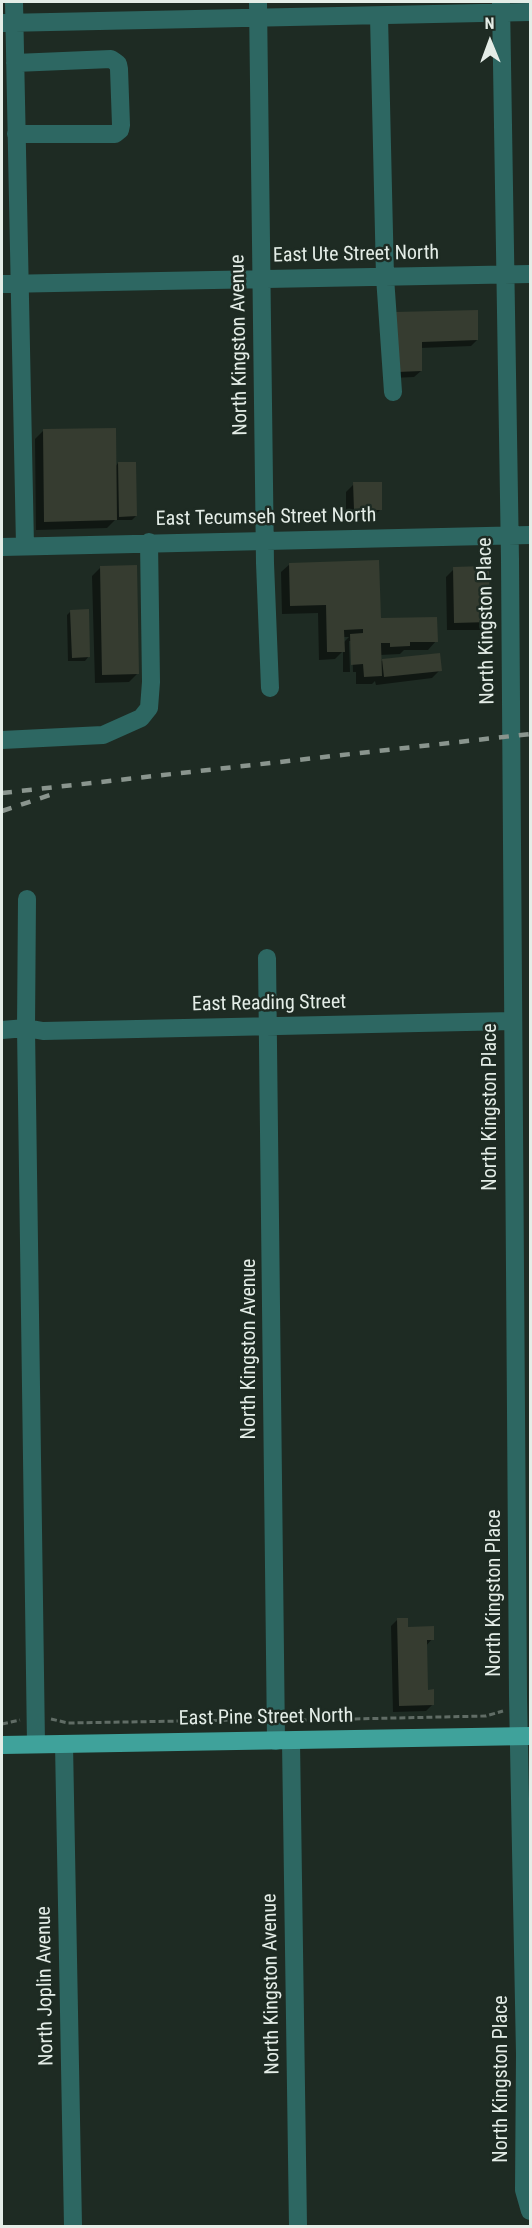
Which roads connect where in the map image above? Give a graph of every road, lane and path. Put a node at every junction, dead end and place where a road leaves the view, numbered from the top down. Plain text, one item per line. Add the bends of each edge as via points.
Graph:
1 (14, 2) edge
2 (501, 7) edge
3 (258, 10) edge
4 (531, 12) edge
5 (379, 15) junction
6 (8, 23) edge
7 (15, 63) junction
8 (16, 134) junction
9 (531, 274) edge
10 (506, 275) junction
11 (385, 277) junction
12 (262, 279) junction
13 (2, 284) edge
14 (20, 284) junction
15 (393, 392) dead end
16 (509, 535) junction
17 (531, 535) edge
18 (265, 540) junction
19 (150, 542) junction
20 (25, 546) junction
21 (2, 547) edge
22 (270, 688) dead end
23 (2, 740) edge
24 (27, 899) dead end
25 (267, 958) dead end
26 (513, 1021) junction
27 (270, 1026) junction
28 (26, 1028) junction
29 (2, 1030) edge
30 (523, 1301) edge
31 (22, 1719) dead end
32 (2, 1724) edge
33 (525, 1736) edge
34 (284, 1741) junction
35 (36, 1744) junction
36 (64, 1744) junction
37 (2, 1745) edge
38 (528, 2054) edge
39 (531, 2211) edge
40 (73, 2226) edge
41 (298, 2226) edge

1 - 6 street
2 - 4 street
2 - 5 street
2 - 10 street, North Kingston Place
3 - 5 street
3 - 6 street
3 - 12 street, North Kingston Avenue
5 - 11 street
6 - 7 street
7 - 8 street
7 - 8 street via 111,59 119,69 121,125 115,134
8 - 14 street
9 - 10 street, East Ute Street North
10 - 11 street, East Ute Street North
10 - 16 street, North Kingston Place
11 - 12 street, East Ute Street North
11 - 15 street
12 - 14 street, East Ute Street North
12 - 18 street, North Kingston Avenue
13 - 14 street, East Ute Street North
14 - 20 street
16 - 17 street, East Tecumseh Street North
16 - 18 street, East Tecumseh Street North
16 - 26 street, North Kingston Place
18 - 19 street, East Tecumseh Street North
18 - 22 street, North Kingston Avenue
19 - 20 street, East Tecumseh Street North
19 - 23 street via 149,708 141,718 103,735
20 - 21 street, East Tecumseh Street North
24 - 28 street
25 - 27 street, North Kingston Avenue
26 - 27 street, East Reading Street
26 - 30 street, North Kingston Place
27 - 28 street, East Reading Street via 43,1031
27 - 34 street, North Kingston Avenue
28 - 29 street, East Reading Street
28 - 35 street
30 - 33 street, North Kingston Place
31 - 32 path
33 - 34 main road, East Pine Street North
33 - 38 street, North Kingston Place
34 - 36 main road, East Pine Street North
34 - 41 street, North Kingston Avenue
35 - 36 main road, East Pine Street North
35 - 37 main road, East Pine Street North
36 - 40 street, North Joplin Avenue
38 - 39 street, North Kingston Place via 525,2190

